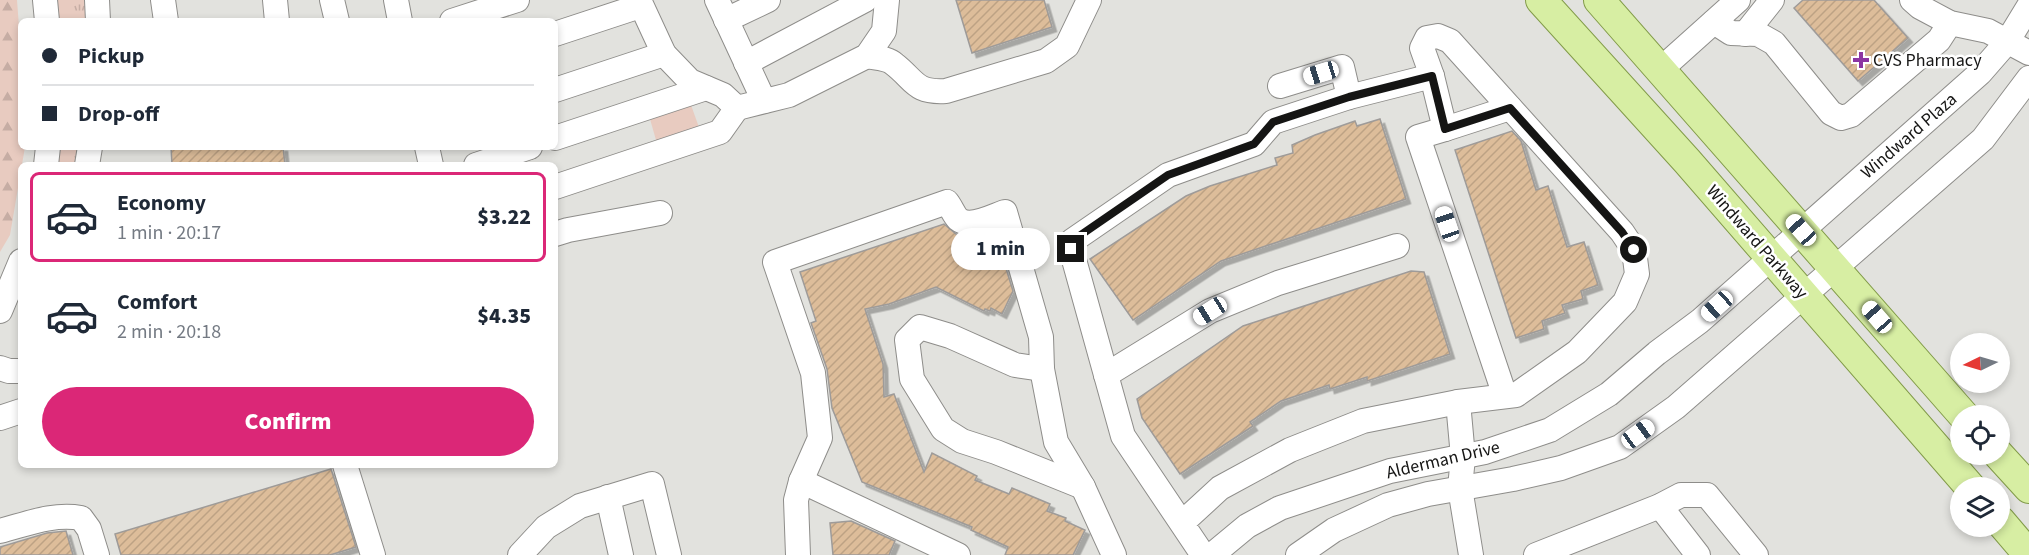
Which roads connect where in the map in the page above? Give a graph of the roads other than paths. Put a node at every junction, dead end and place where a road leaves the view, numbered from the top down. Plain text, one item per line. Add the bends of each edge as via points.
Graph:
1 (45, 0) edge
2 (97, 0) edge
3 (163, 0) edge
4 (275, 0) edge
5 (396, 0) edge
6 (517, 0) edge
7 (768, 0) edge
8 (1089, 0) edge
9 (1541, 0) edge
10 (1599, 0) edge
11 (1738, 0) edge
12 (1772, 0) edge
13 (1912, 0) edge
14 (639, 3) edge
15 (876, 3) edge
16 (2029, 6) edge
17 (721, 10) edge
18 (47, 18) edge
19 (98, 18) edge
20 (166, 18) edge
21 (277, 18) edge
22 (399, 18) edge
23 (461, 18) edge
24 (1714, 22) junction
25 (1950, 23) junction
26 (558, 33) edge
27 (1745, 33) junction
28 (2007, 42) junction
29 (2029, 53) edge
30 (664, 54) junction
31 (867, 56) junction
32 (746, 63) junction
33 (1660, 70) junction
34 (1432, 76) junction
35 (2029, 78) edge
36 (1280, 86) dead end
37 (706, 88) junction
38 (558, 89) edge
39 (1349, 97) junction
40 (764, 101) junction
41 (737, 108) junction
42 (1510, 108) junction
43 (1445, 129) junction
44 (558, 137) edge
45 (521, 150) edge
46 (485, 162) edge
47 (558, 186) edge
48 (660, 213) dead end
49 (1801, 230) junction
50 (558, 233) edge
51 (1397, 246) dead end
52 (1770, 258) junction
53 (18, 268) edge
54 (1835, 269) junction
55 (18, 291) edge
56 (1804, 296) junction
57 (0, 368) edge
58 (1042, 369) junction
59 (18, 371) edge
60 (1106, 375) junction
61 (1505, 396) junction
62 (1458, 402) junction
63 (1954, 405) edge
64 (18, 412) edge
65 (0, 418) edge
66 (1463, 457) junction
67 (2008, 465) edge
68 (346, 468) edge
69 (1961, 477) edge
70 (801, 481) junction
71 (1083, 487) junction
72 (1460, 488) junction
73 (2029, 488) edge
74 (608, 497) junction
75 (1660, 506) junction
76 (1182, 522) junction
77 (0, 531) edge
78 (2010, 533) edge
79 (97, 555) edge
80 (373, 555) edge
81 (520, 555) edge
82 (621, 555) edge
83 (669, 555) edge
84 (798, 555) edge
85 (958, 555) edge
86 (1114, 555) edge
87 (1203, 555) edge
88 (1212, 555) edge
89 (1298, 555) edge
90 (1471, 555) edge
91 (1536, 555) edge
92 (1698, 555) edge
93 (1756, 555) edge
94 (2029, 555) edge

1 - 18 street
2 - 19 street
3 - 20 street
4 - 21 street
5 - 22 street
6 - 23 street
7 - 17 street
8 - 31 street via 1067,46 1046,61 946,91 932,92 913,84 893,62
9 - 52 main road, Windward Parkway
10 - 33 main road
11 - 24 street
12 - 27 street
13 - 25 street
14 - 26 street
14 - 30 street
15 - 31 street via 884,31
15 - 32 street
16 - 28 street, Windward Plaza
17 - 32 street
24 - 27 street via 1731,33
24 - 33 street
25 - 27 street via 1940,40 1851,116 1841,118 1831,113 1774,43 1758,34
25 - 28 street via 1988,31
28 - 29 street
28 - 49 street, Windward Plaza via 1980,73
30 - 37 street via 690,81
30 - 38 street
31 - 40 street via 789,95
32 - 40 street
33 - 49 main road
34 - 39 street
34 - 42 street via 1422,48 1427,38 1438,36 1450,41
34 - 43 street
35 - 54 street via 1983,139
36 - 39 street via 1342,67
37 - 41 street via 723,95
37 - 44 street
39 - 60 street via 1273,122 1254,144 1168,175 1072,241
40 - 41 street
41 - 47 street via 720,132
42 - 43 street
42 - 61 street via 1622,232 1634,250 1637,274 1624,302 1577,352 1516,395
43 - 61 street via 1418,137
45 - 46 street
48 - 50 street
49 - 52 street, Alderman Drive
49 - 54 main road
51 - 60 street via 1278,283 1210,311
52 - 56 main road, Windward Parkway
52 - 66 street, Alderman Drive via 1609,394 1550,430
53 - 55 street via 0,311
54 - 56 street
54 - 63 main road
56 - 69 main road, Windward Parkway
56 - 72 street, Alderman Drive via 1676,407 1620,447 1561,468
57 - 59 street
58 - 70 street via 1041,337 1005,212 968,222 959,220 947,202 775,262 813,373 820,438
58 - 71 street via 1056,442
58 - 71 street via 1015,365 920,327 907,340 912,379 943,429 962,441
60 - 76 street via 1123,436
61 - 62 street
62 - 66 street
62 - 76 street via 1363,422 1290,450 1220,488
64 - 65 street
66 - 72 street
66 - 88 street, Alderman Drive via 1390,471 1280,508 1247,526
67 - 73 main road
68 - 80 street
70 - 84 street via 796,500
70 - 85 street
71 - 86 street
72 - 89 street, Alderman Drive via 1388,505 1334,530
72 - 90 street
74 - 81 street via 580,506 546,527
74 - 82 street
74 - 83 street via 652,484
75 - 91 street
75 - 92 street
75 - 93 street via 1681,495 1707,495
76 - 87 street
77 - 79 street via 51,517 81,518
78 - 94 main road

